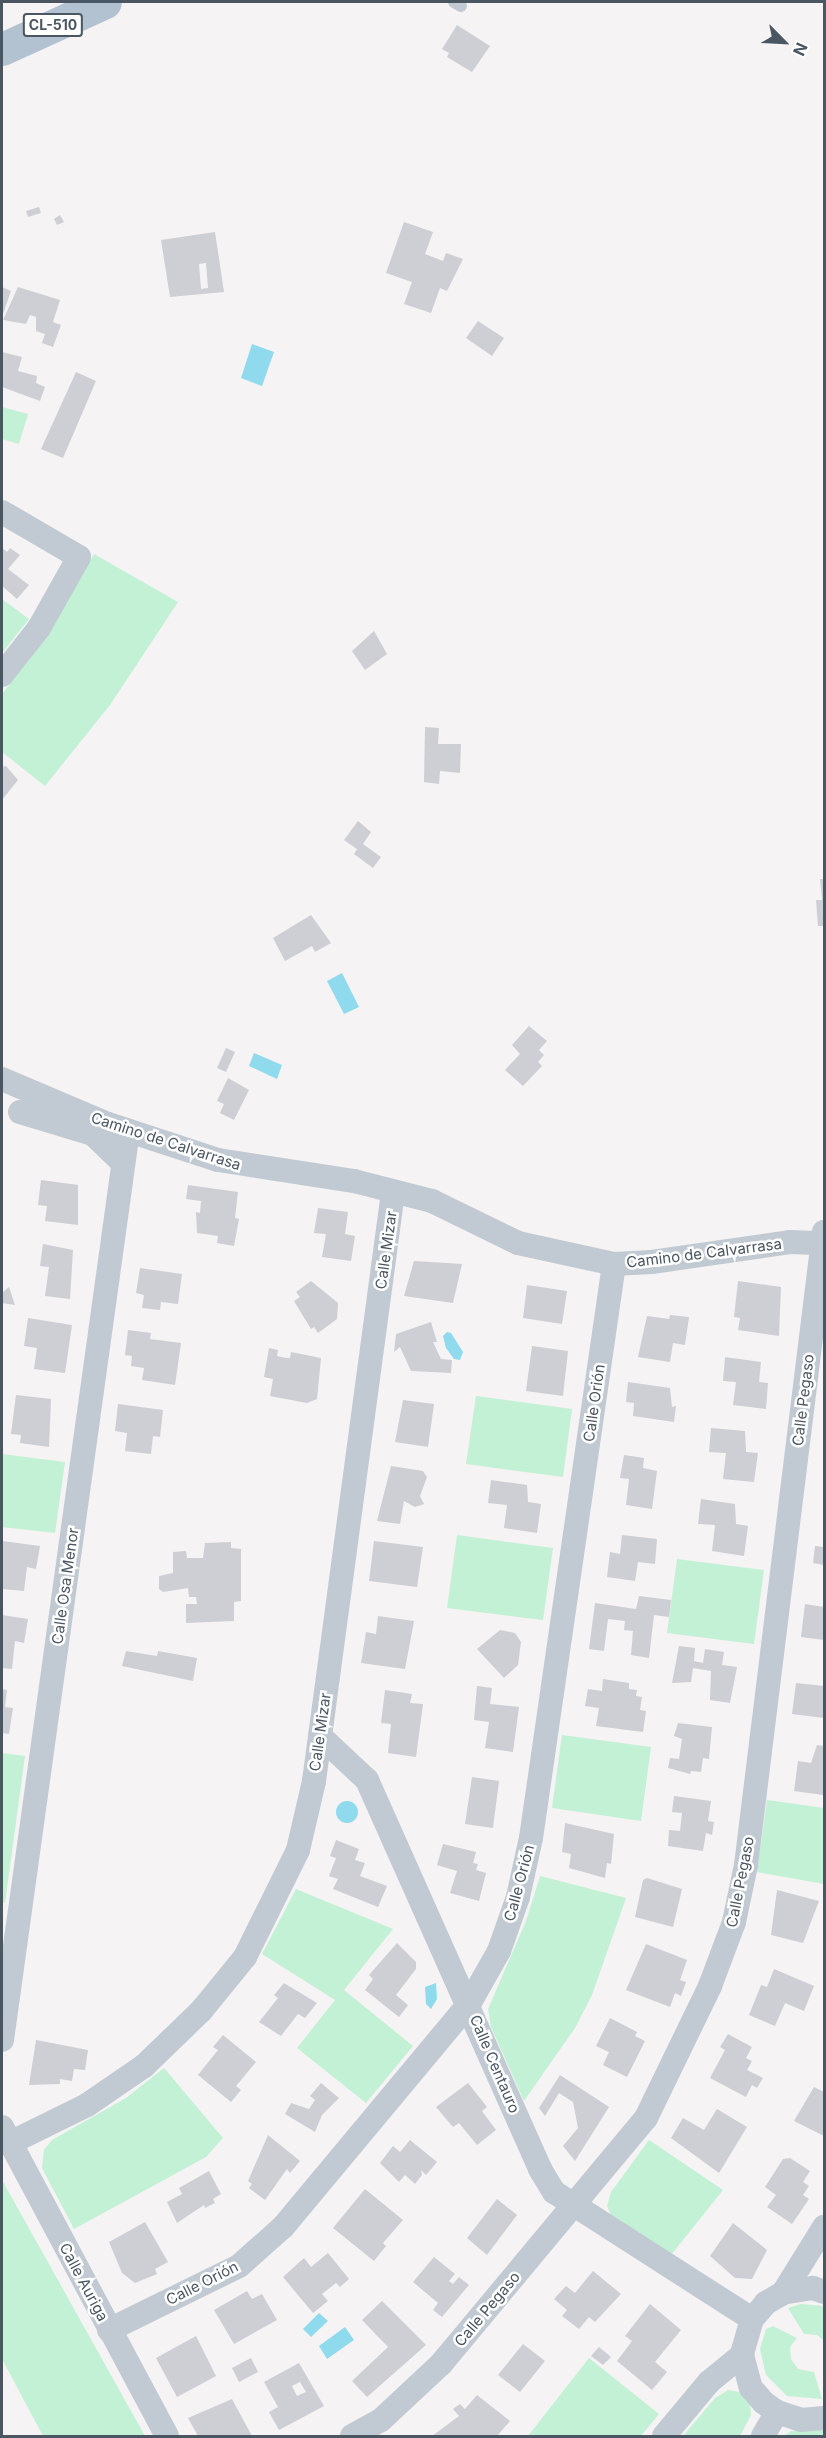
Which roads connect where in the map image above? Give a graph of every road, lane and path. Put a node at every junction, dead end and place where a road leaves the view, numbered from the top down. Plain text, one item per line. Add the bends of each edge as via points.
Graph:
1 (105, 2) edge
2 (2, 49) edge
3 (2, 512) edge
4 (2, 675) edge
5 (2, 1079) edge
6 (11, 1117) edge
7 (79, 1119) junction
8 (128, 1131) junction
9 (122, 1162) junction
10 (393, 1192) junction
11 (824, 1239) edge
12 (614, 1264) junction
13 (320, 1736) junction
14 (470, 2004) junction
15 (2, 2040) edge
16 (6, 2135) edge
17 (575, 2206) junction
18 (825, 2227) edge
19 (825, 2292) edge
20 (783, 2293) junction
21 (752, 2319) junction
22 (109, 2330) junction
23 (742, 2355) junction
24 (777, 2412) junction
25 (825, 2418) edge
26 (167, 2436) edge
27 (352, 2436) edge
28 (664, 2436) edge
29 (764, 2436) edge

1 - 2 main road, CL-510
3 - 4 street via 79,557 39,628
5 - 7 street, Camino de Calvarrasa
6 - 7 street via 53,1113
7 - 8 street, Camino de Calvarrasa
7 - 9 street
8 - 9 street, Calle Osa Menor
8 - 10 street, Camino de Calvarrasa via 249,1167 354,1181
9 - 15 street, Calle Osa Menor
10 - 12 street, Camino de Calvarrasa via 432,1201 518,1243
10 - 13 street, Calle Mizar
11 - 12 street, Camino de Calvarrasa
11 - 17 street, Calle Pegaso via 747,1854 734,1922 710,1986 646,2118
12 - 14 street, Calle Orión via 531,1838 518,1897 500,1951
13 - 14 street, Calle Centauro via 367,1780
13 - 16 street, Calle Mizar via 298,1850 245,1957 201,2011 144,2066 87,2105
14 - 17 street, Calle Centauro via 540,2169 554,2192
14 - 22 street, Calle Orión via 283,2227 239,2266
16 - 22 street, Calle Auriga
17 - 21 street, Calle Centauro
17 - 27 street, Calle Pegaso via 441,2364 381,2420
18 - 20 street
19 - 20 street via 813,2288
20 - 21 street
21 - 23 street
22 - 26 street, Calle Auriga
23 - 24 street via 752,2388
23 - 28 street via 709,2382
24 - 25 street via 801,2420
24 - 29 street

